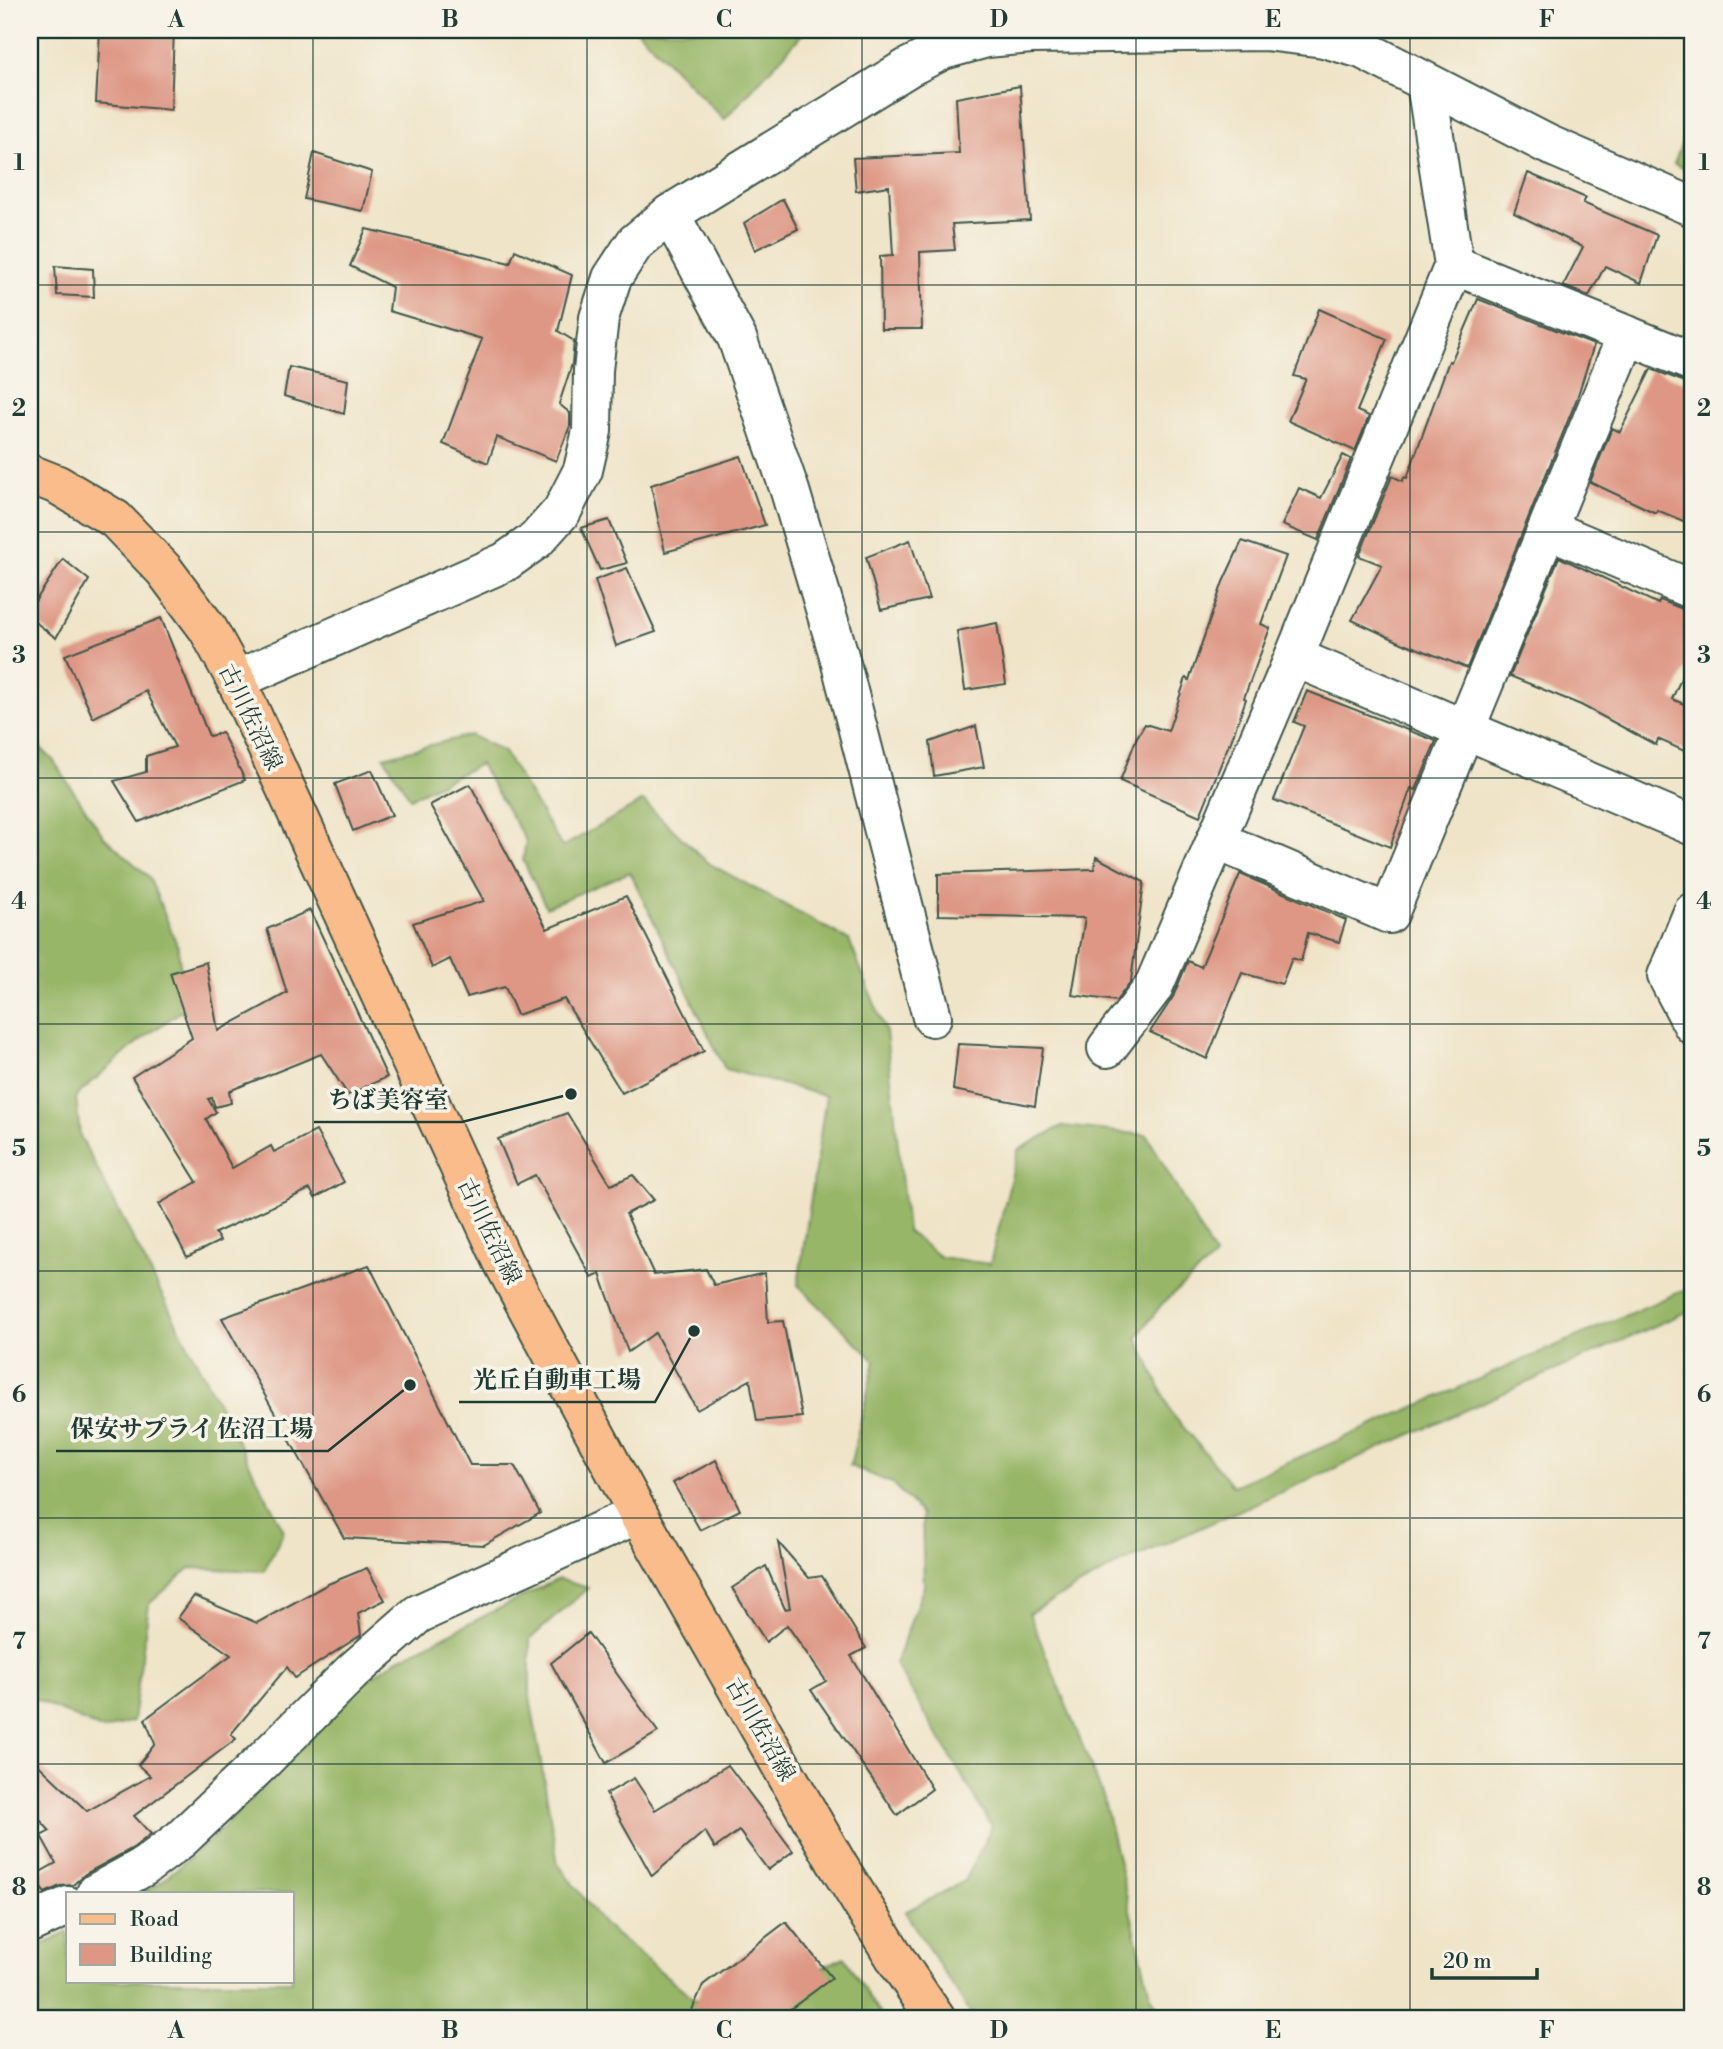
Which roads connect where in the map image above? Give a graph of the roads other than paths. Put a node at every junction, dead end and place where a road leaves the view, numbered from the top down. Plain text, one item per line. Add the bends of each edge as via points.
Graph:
1 (1426, 83) junction
2 (1693, 207) edge
3 (670, 214) junction
4 (1454, 265) junction
5 (1627, 335) junction
6 (1693, 362) edge
7 (30, 474) edge
8 (1548, 529) junction
9 (1693, 590) edge
10 (1294, 657) junction
11 (236, 680) junction
12 (1465, 730) junction
13 (1693, 826) edge
14 (1216, 840) junction
15 (1693, 912) edge
16 (932, 1017) dead end
17 (1693, 1025) edge
18 (1107, 1048) dead end
19 (638, 1514) junction
20 (98, 1892) edge
21 (66, 1907) edge
22 (30, 1923) edge
23 (936, 2019) edge

1 - 2 street via 1547,144
1 - 3 street via 1362,49 1324,38 1265,31 987,38 943,50 909,67
1 - 4 street
3 - 11 street via 635,243 612,278 598,318 592,431 583,470 562,510 536,540 505,562
3 - 16 street via 737,338 790,491 838,652
4 - 5 street
4 - 10 street
5 - 6 street
5 - 8 street
7 - 11 main road, 古川佐沼線 via 115,519 164,570 208,629
8 - 9 street
8 - 12 street
10 - 12 street
10 - 14 street
11 - 19 main road, 古川佐沼線 via 504,1265
12 - 13 street
12 - 14 street via 1389,914
14 - 18 street via 1153,988
15 - 17 street via 1667,976
19 - 20 street via 418,1614 352,1671 180,1839 145,1866
19 - 23 main road, 古川佐沼線 via 836,1862
21 - 22 street

